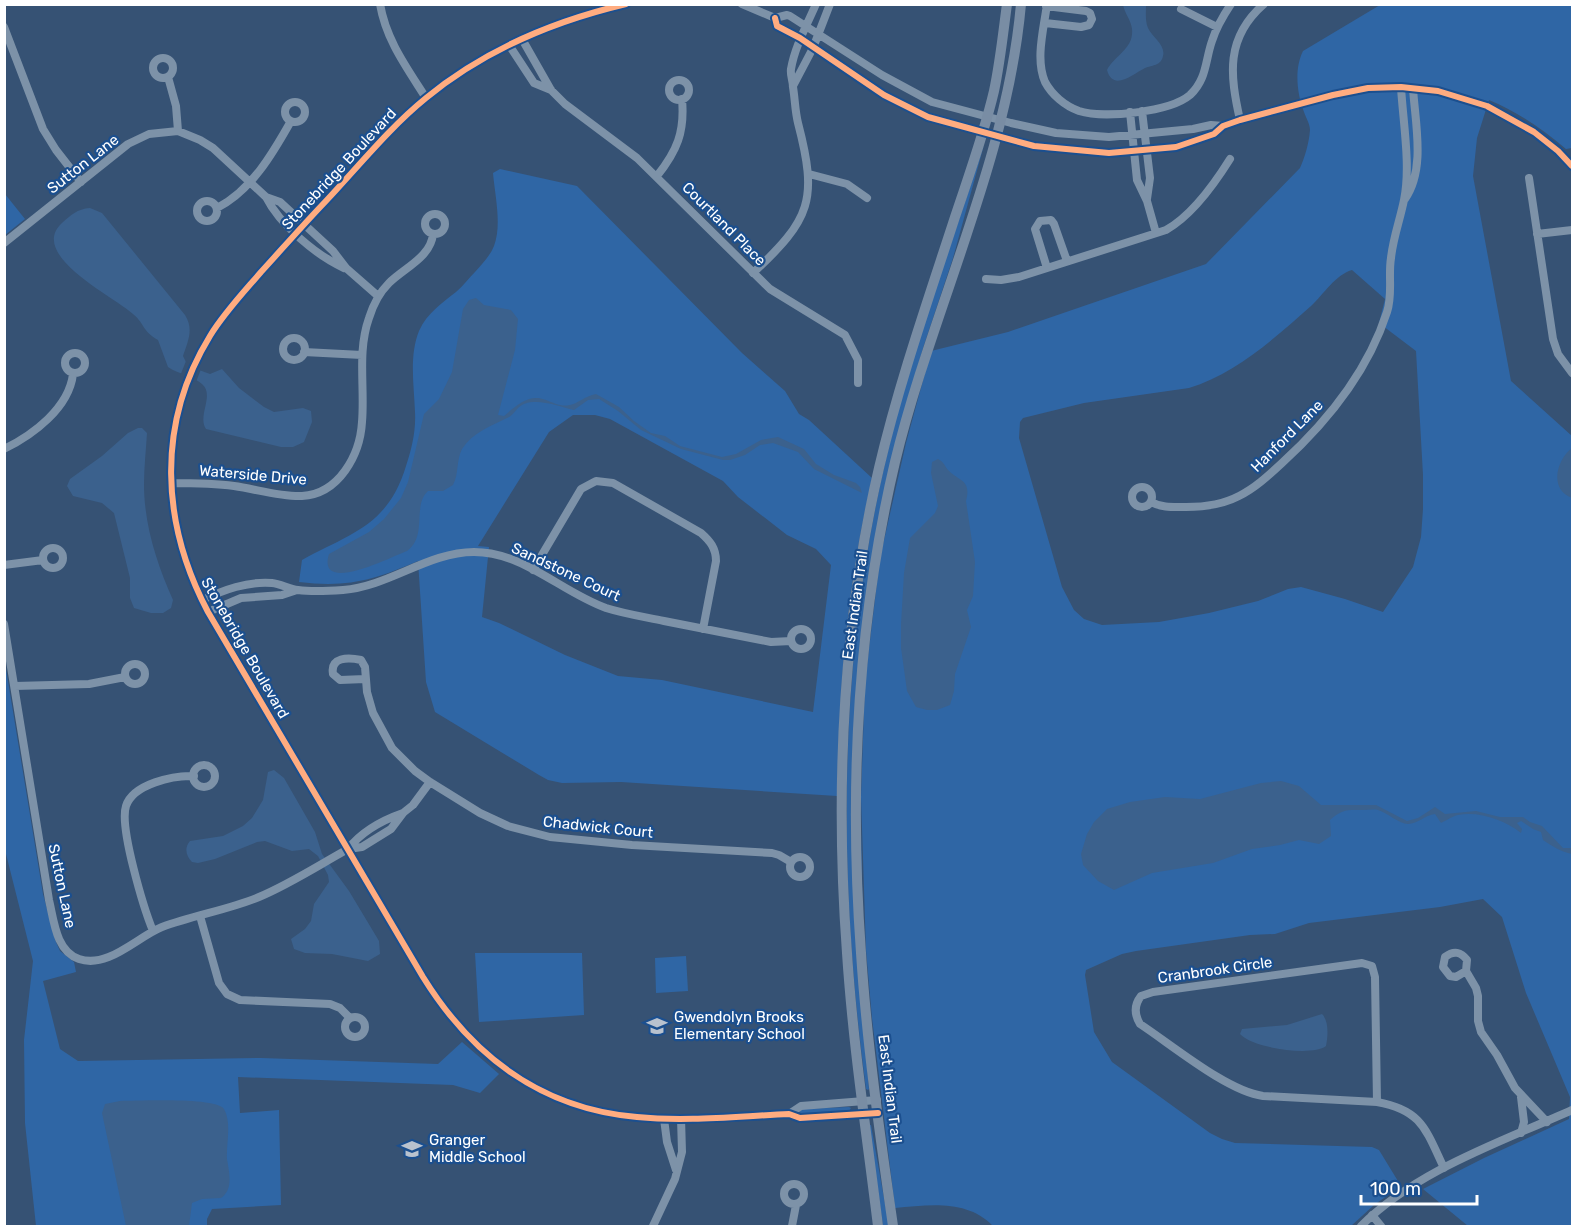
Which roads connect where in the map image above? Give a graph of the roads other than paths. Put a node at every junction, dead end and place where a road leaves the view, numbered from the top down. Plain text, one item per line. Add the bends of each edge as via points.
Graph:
1 (380, 4) edge
2 (742, 4) edge
3 (816, 4) edge
4 (830, 4) edge
5 (1007, 4) edge
6 (1021, 4) edge
7 (1231, 4) edge
8 (1264, 4) edge
9 (620, 5) edge
10 (1047, 5) edge
11 (1181, 9) dead end
12 (775, 18) junction
13 (1045, 23) junction
14 (806, 26) junction
15 (4, 27) edge
16 (1217, 27) junction
17 (818, 33) junction
18 (800, 38) junction
19 (522, 39) junction
20 (509, 45) junction
21 (813, 48) junction
22 (168, 77) dead end
23 (794, 86) junction
24 (1401, 87) junction
25 (1413, 88) junction
26 (551, 90) junction
27 (426, 98) junction
28 (682, 99) dead end
29 (1142, 111) junction
30 (1130, 112) junction
31 (987, 116) junction
32 (1002, 120) junction
33 (1240, 120) junction
34 (291, 121) dead end
35 (1222, 126) junction
36 (178, 131) junction
37 (983, 132) junction
38 (1145, 134) junction
39 (997, 135) junction
40 (1133, 136) junction
41 (1148, 150) junction
42 (1135, 151) junction
43 (1230, 159) dead end
44 (1572, 166) edge
45 (809, 174) junction
46 (657, 176) junction
47 (1529, 178) dead end
48 (81, 182) junction
49 (249, 183) junction
50 (266, 197) junction
51 (867, 198) dead end
52 (1404, 200) junction
53 (1147, 201) junction
54 (217, 208) dead end
55 (305, 224) junction
56 (1572, 230) edge
57 (296, 233) junction
58 (1155, 233) junction
59 (433, 234) dead end
60 (1537, 234) junction
61 (4, 243) edge
62 (1067, 261) junction
63 (345, 268) junction
64 (1047, 268) junction
65 (753, 273) junction
66 (987, 279) dead end
67 (378, 296) junction
68 (304, 351) dead end
69 (362, 355) junction
70 (1572, 373) edge
71 (73, 374) dead end
72 (858, 382) dead end
73 (4, 449) edge
74 (171, 483) junction
75 (1150, 502) dead end
76 (43, 560) dead end
77 (4, 565) edge
78 (533, 570) junction
79 (297, 590) junction
80 (202, 600) junction
81 (208, 612) junction
82 (4, 624) edge
83 (703, 629) junction
84 (791, 641) dead end
85 (125, 678) dead end
86 (365, 679) junction
87 (15, 686) junction
88 (194, 776) dead end
89 (430, 782) junction
90 (348, 849) junction
91 (791, 862) dead end
92 (200, 915) junction
93 (153, 931) junction
94 (1466, 971) dead end
95 (350, 1018) dead end
96 (1521, 1096) junction
97 (877, 1100) junction
98 (862, 1102) junction
99 (1377, 1102) junction
100 (1572, 1110) edge
101 (878, 1113) junction
102 (789, 1114) junction
103 (864, 1114) junction
104 (681, 1118) junction
105 (664, 1119) junction
106 (1547, 1122) junction
107 (1521, 1133) junction
108 (1444, 1168) junction
109 (676, 1172) junction
110 (796, 1205) dead end
111 (1372, 1215) junction
112 (653, 1227) edge
113 (792, 1227) edge
114 (878, 1227) edge
115 (893, 1227) edge
116 (1361, 1227) edge
117 (1381, 1227) edge

1 - 27 street via 393,45
2 - 12 street
3 - 14 street
4 - 17 street
5 - 31 main road, East Indian Trail
6 - 32 main road, East Indian Trail
7 - 16 street
8 - 33 street via 1246,24 1233,57 1232,78
9 - 19 street, Stonebridge Boulevard
10 - 13 street
10 - 13 street via 1086,10 1092,19 1089,25 1081,27
11 - 16 street
12 - 14 street via 787,15
12 - 18 street via 777,26
13 - 30 street via 1041,62 1045,81 1060,101 1081,111
14 - 17 street
14 - 18 street
15 - 48 street via 43,129
16 - 29 street via 1206,72 1196,89 1173,105
17 - 21 street
17 - 31 street via 932,102
18 - 21 street
18 - 23 street via 791,69
19 - 20 street, Stonebridge Boulevard
19 - 26 street, Courtland Place
20 - 26 street, Courtland Place via 534,83
20 - 27 street, Stonebridge Boulevard
21 - 23 street
21 - 37 street via 896,102 928,117
22 - 36 street
23 - 45 street
24 - 25 street
24 - 33 street via 1346,92
24 - 52 street, Hanford Lane
25 - 44 street via 1454,94 1504,113 1534,132
25 - 52 street, Hanford Lane via 1417,174
26 - 46 street, Courtland Place
27 - 55 street, Stonebridge Boulevard
28 - 46 street via 683,117 676,149
29 - 30 street
29 - 38 street
30 - 40 street
31 - 32 street
31 - 37 main road, East Indian Trail
32 - 39 main road, East Indian Trail
32 - 40 street via 1056,133
33 - 35 street
34 - 49 street
35 - 38 street
35 - 41 street via 1196,141
36 - 48 street, Sutton Lane via 149,134 133,141
36 - 49 street via 213,148
37 - 39 street
37 - 98 main road, East Indian Trail via 894,411 870,512 852,622 843,733 842,856 848,971
38 - 40 street
38 - 41 street
39 - 42 street via 1050,148
39 - 97 main road, East Indian Trail via 906,420 883,521 866,624 857,735 856,844 864,989
40 - 42 street
41 - 42 street
41 - 53 street
42 - 53 street via 1137,180
43 - 58 street via 1215,183 1182,217
45 - 51 street via 847,184
45 - 65 street via 807,198 798,223 778,250
46 - 65 street, Courtland Place
47 - 60 street
48 - 61 street, Sutton Lane
49 - 50 street
49 - 54 street
50 - 55 street via 280,202
50 - 57 street via 273,211
52 - 75 street, Hanford Lane via 1391,256 1390,297 1383,324 1358,374 1326,418 1275,470 1237,497 1195,507
53 - 58 street
55 - 57 street, Stonebridge Boulevard
55 - 63 street
56 - 60 street
57 - 63 street via 325,259
57 - 74 street, Stonebridge Boulevard via 224,316 195,365 174,435
58 - 62 street
59 - 67 street, Waterside Drive via 426,252
60 - 70 street via 1553,339
62 - 64 street
62 - 64 street via 1054,224 1051,220 1040,221 1036,235
63 - 67 street
64 - 66 street via 1010,279
65 - 72 street, Courtland Place via 777,294 845,335 858,360
67 - 69 street, Waterside Drive via 366,326
68 - 69 street
69 - 74 street, Waterside Drive via 363,418 358,446 344,473 328,488 295,496 214,484
71 - 73 street via 69,388 47,421
74 - 80 street, Stonebridge Boulevard via 176,529
76 - 77 street
78 - 79 street, Sandstone Court via 506,557 466,552 366,586
78 - 83 street, Sandstone Court via 603,607
78 - 83 street via 581,489 596,481 613,483 709,539 716,561
79 - 80 street, Sandstone Court via 272,583 246,584
79 - 81 street, Sandstone Court via 241,598
80 - 81 street, Stonebridge Boulevard
81 - 90 street, Stonebridge Boulevard
82 - 87 street, Sutton Lane
83 - 84 street, Sandstone Court via 771,642
85 - 87 street via 89,684
86 - 86 street, Chadwick Court via 361,660 342,659 332,666 333,674 340,680
86 - 89 street, Chadwick Court via 373,713 387,741
87 - 93 street, Sutton Lane via 43,869 61,943 74,957 99,960
88 - 93 street via 176,776 140,789 126,806 125,824 136,878
89 - 90 street, Sutton Lane via 404,813 356,838
89 - 91 street, Chadwick Court via 508,826 550,837 772,853
90 - 92 street, Sutton Lane via 257,898
90 - 105 street, Stonebridge Boulevard via 435,996 494,1061 521,1080 561,1099 616,1114
92 - 93 street, Sutton Lane
92 - 95 street via 216,976 227,994 240,1000 330,1004
94 - 96 street via 1479,996 1481,1032
96 - 106 street
96 - 107 street
97 - 98 street, Stonebridge Boulevard
97 - 101 main road, East Indian Trail
98 - 102 street, Stonebridge Boulevard via 801,1106
98 - 103 main road, East Indian Trail
99 - 99 street, Cranbrook Circle via 1263,1096 1238,1089 1140,1024 1136,1013 1138,1000 1153,992 1372,966
99 - 108 street, Cranbrook Circle via 1414,1115
100 - 106 street
101 - 103 street, Stonebridge Boulevard
101 - 115 main road, East Indian Trail
102 - 103 street, Stonebridge Boulevard via 801,1118
102 - 104 street, Stonebridge Boulevard
103 - 114 main road, East Indian Trail
104 - 105 street, Stonebridge Boulevard
104 - 109 street via 681,1152
105 - 109 street
106 - 107 street
107 - 108 street
108 - 111 street
109 - 112 street
110 - 113 street
111 - 116 street
111 - 117 street

